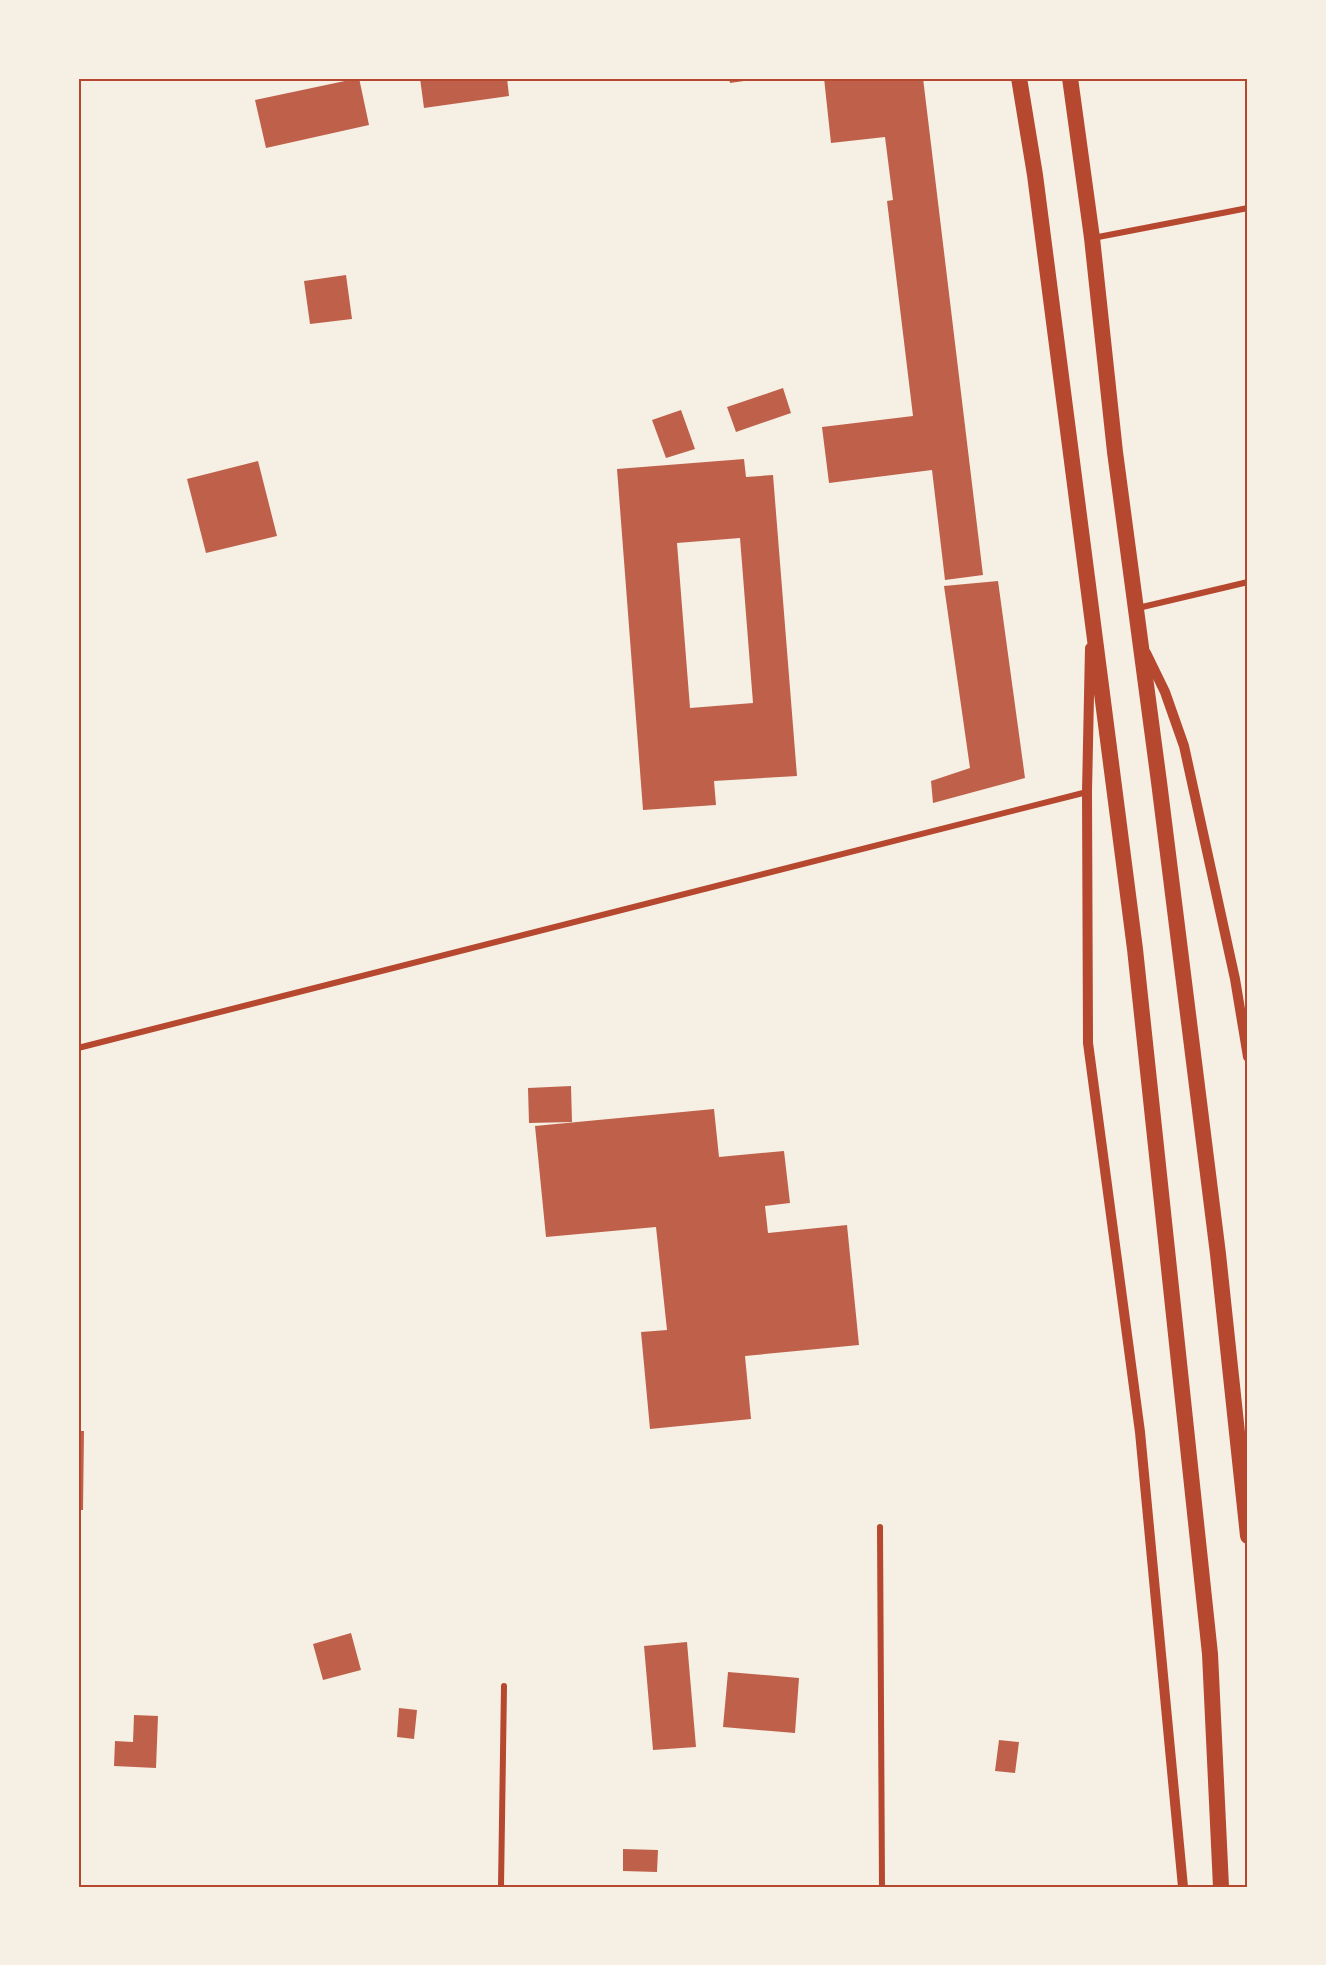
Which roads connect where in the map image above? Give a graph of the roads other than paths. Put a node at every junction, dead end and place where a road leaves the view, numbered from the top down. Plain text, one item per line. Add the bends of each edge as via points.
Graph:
1 (1019, 78) edge
2 (1070, 78) edge
3 (1248, 208) edge
4 (1092, 238) junction
5 (1248, 582) edge
6 (1090, 603) junction
7 (1135, 608) junction
8 (1141, 642) junction
9 (1087, 792) junction
10 (78, 1048) edge
11 (1248, 1057) edge
12 (880, 1527) dead end
13 (1248, 1536) edge
14 (504, 1686) dead end
15 (501, 1887) edge
16 (882, 1887) edge
17 (1183, 1887) edge
18 (1221, 1887) edge

1 - 6 highway
2 - 4 highway
3 - 4 street
4 - 7 highway
5 - 7 street
6 - 9 street
6 - 18 highway via 1135,949 1210,1654
7 - 8 highway
8 - 11 street via 1166,692 1184,746
8 - 13 highway via 1217,1242
9 - 10 street
9 - 17 street via 1088,1043 1140,1432
12 - 16 street
14 - 15 street

